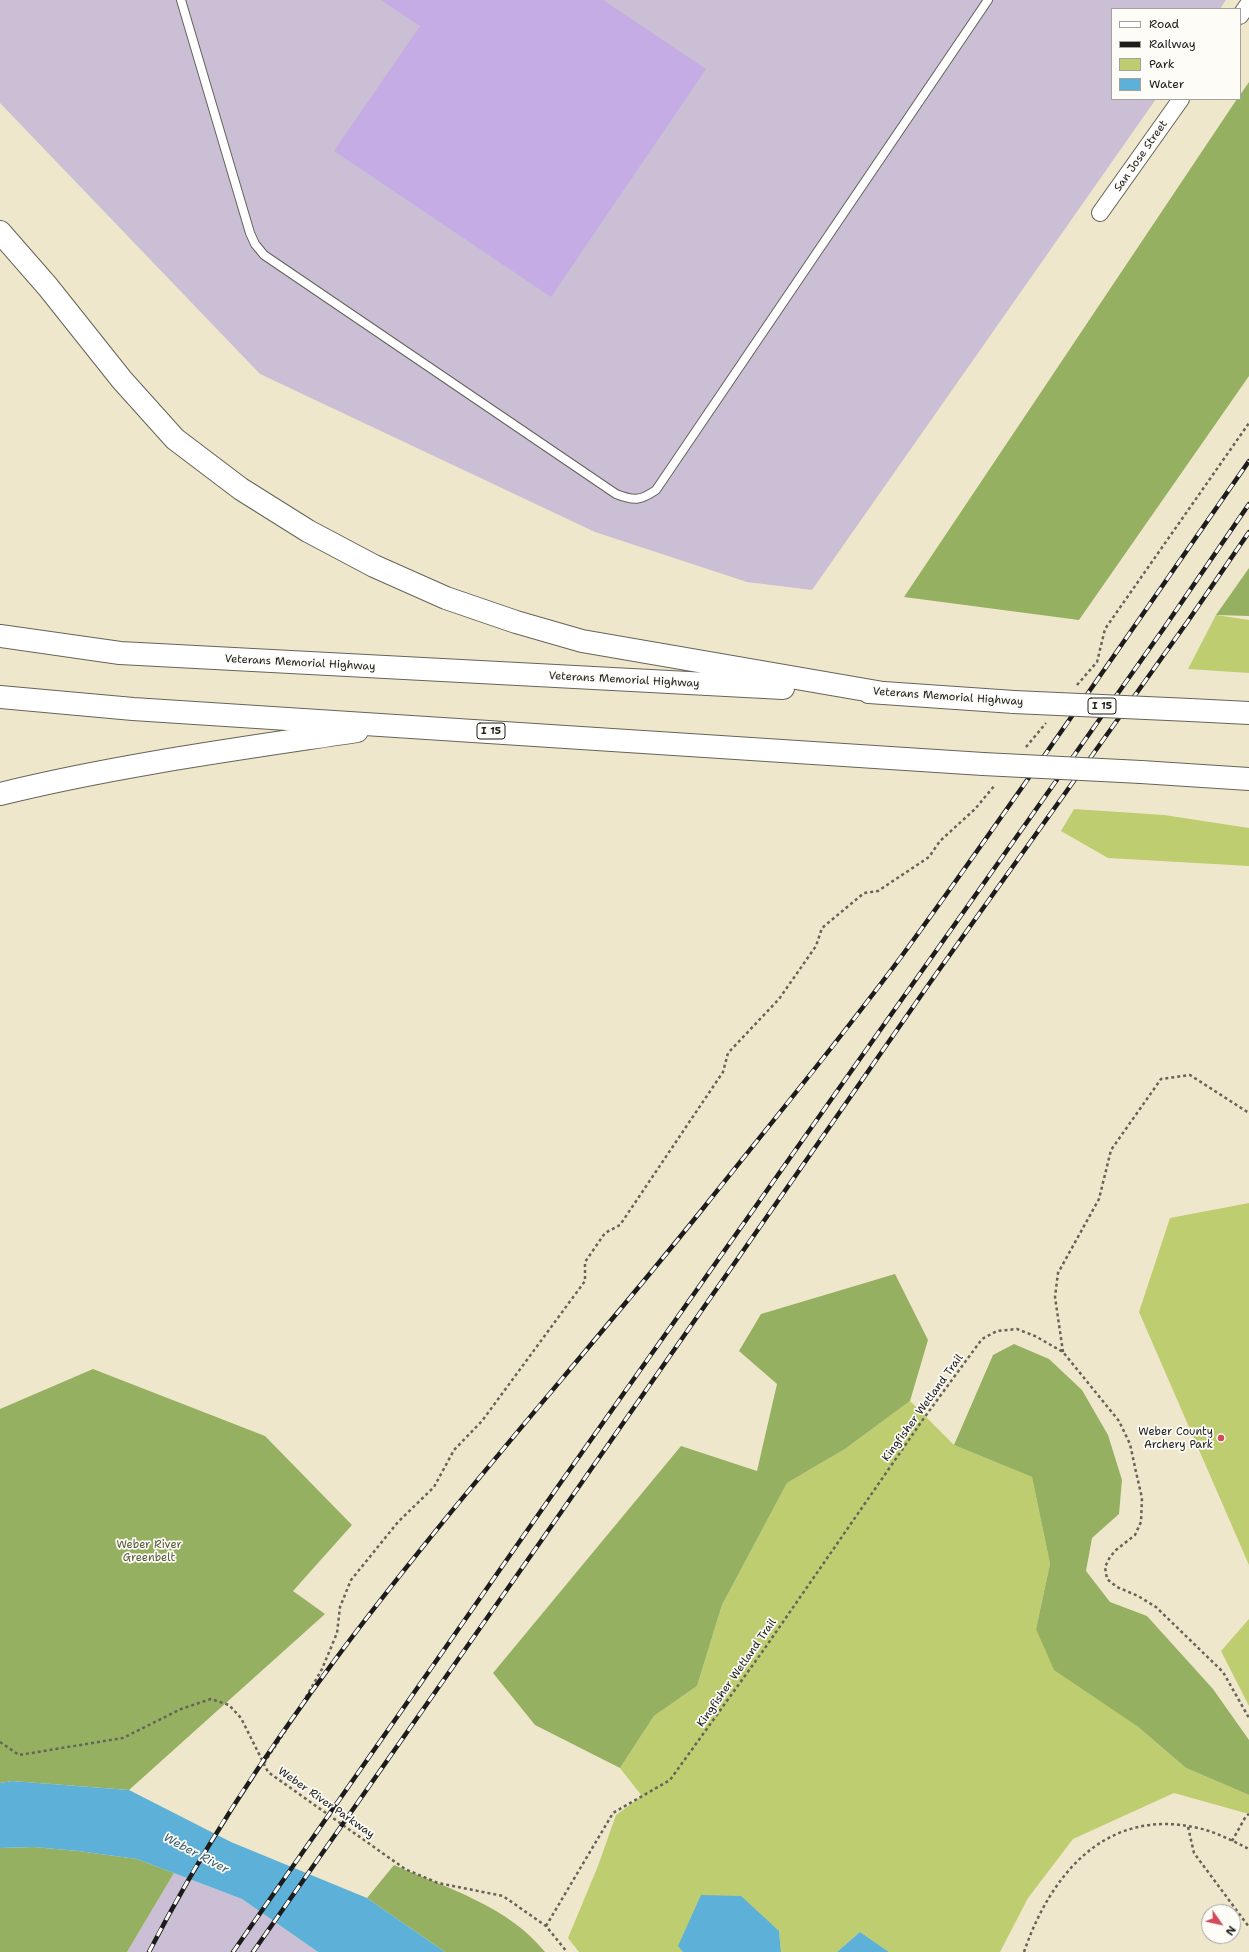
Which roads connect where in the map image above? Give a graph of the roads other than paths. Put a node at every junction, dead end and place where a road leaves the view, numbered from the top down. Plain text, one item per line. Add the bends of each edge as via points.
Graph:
1 (181, 0) edge
2 (988, 0) edge
3 (1249, 1) edge
4 (1241, 14) edge
5 (1180, 100) edge
6 (1100, 213) dead end
7 (0, 232) edge
8 (0, 636) edge
9 (883, 693) junction
10 (0, 697) edge
11 (1249, 713) edge
12 (400, 725) junction
13 (1249, 779) edge
14 (0, 794) edge

1 - 2 lane via 250,233 264,255 616,494 635,499 645,497 656,490
3 - 4 street
5 - 6 street, San Jose Street
7 - 9 highway via 48,287 122,380 175,439 241,489 308,531 374,566 446,598 582,641
8 - 9 highway, Veterans Memorial Highway / I 15 via 120,654
9 - 11 highway, Veterans Memorial Highway / I 15, bridge
10 - 12 highway, I 15 via 133,709
12 - 13 highway, I 15, bridge
12 - 14 highway via 152,762 60,779

